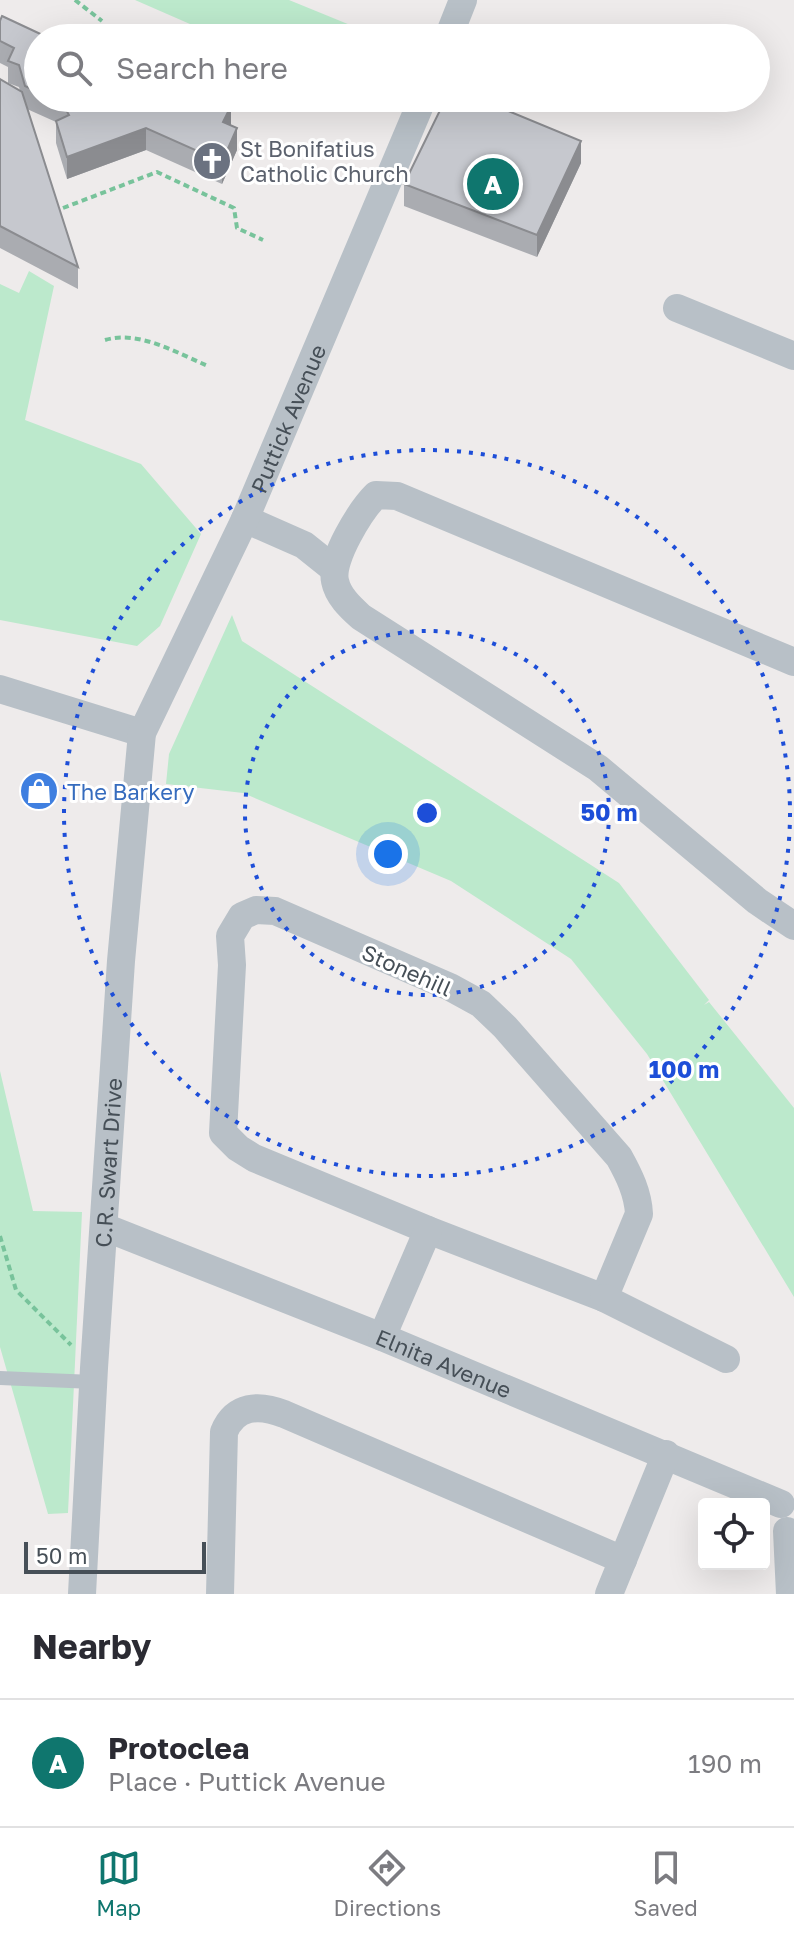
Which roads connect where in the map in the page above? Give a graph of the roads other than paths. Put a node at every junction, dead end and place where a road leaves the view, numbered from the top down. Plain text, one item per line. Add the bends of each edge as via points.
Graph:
1 (463, 0) edge
2 (454, 24) edge
3 (417, 112) edge
4 (677, 308) dead end
5 (794, 356) edge
6 (245, 519) junction
7 (334, 569) junction
8 (794, 662) edge
9 (0, 689) edge
10 (142, 733) junction
11 (794, 926) edge
12 (104, 1227) junction
13 (428, 1230) junction
14 (604, 1298) junction
15 (382, 1337) junction
16 (726, 1359) dead end
17 (93, 1375) junction
18 (0, 1378) edge
19 (666, 1454) junction
20 (790, 1510) edge
21 (623, 1560) junction
22 (82, 1594) edge
23 (220, 1594) edge
24 (609, 1594) edge
25 (790, 1594) edge

1 - 2 street
3 - 6 street, Puttick Avenue
4 - 5 street
6 - 7 street via 304,545
6 - 10 street, Puttick Avenue
7 - 8 street via 367,504 376,495 397,496
7 - 11 street via 341,594 361,617 598,768
9 - 10 street
10 - 12 street, C.R. Swart Drive
12 - 15 street, Elnita Avenue
12 - 17 street, C.R. Swart Drive
13 - 14 street, Stonehill
13 - 14 street, Stonehill via 254,1158 223,1133 230,936 242,916 275,911 450,987 481,1004 505,1027 619,1157 631,1180 639,1214
13 - 15 street
14 - 16 street
15 - 19 street, Elnita Avenue
17 - 18 lane
17 - 22 street, C.R. Swart Drive
19 - 20 street, Elnita Avenue
19 - 21 street
20 - 25 street, Elnita Avenue
21 - 23 street via 270,1408 254,1408 229,1420 224,1432
21 - 24 street

